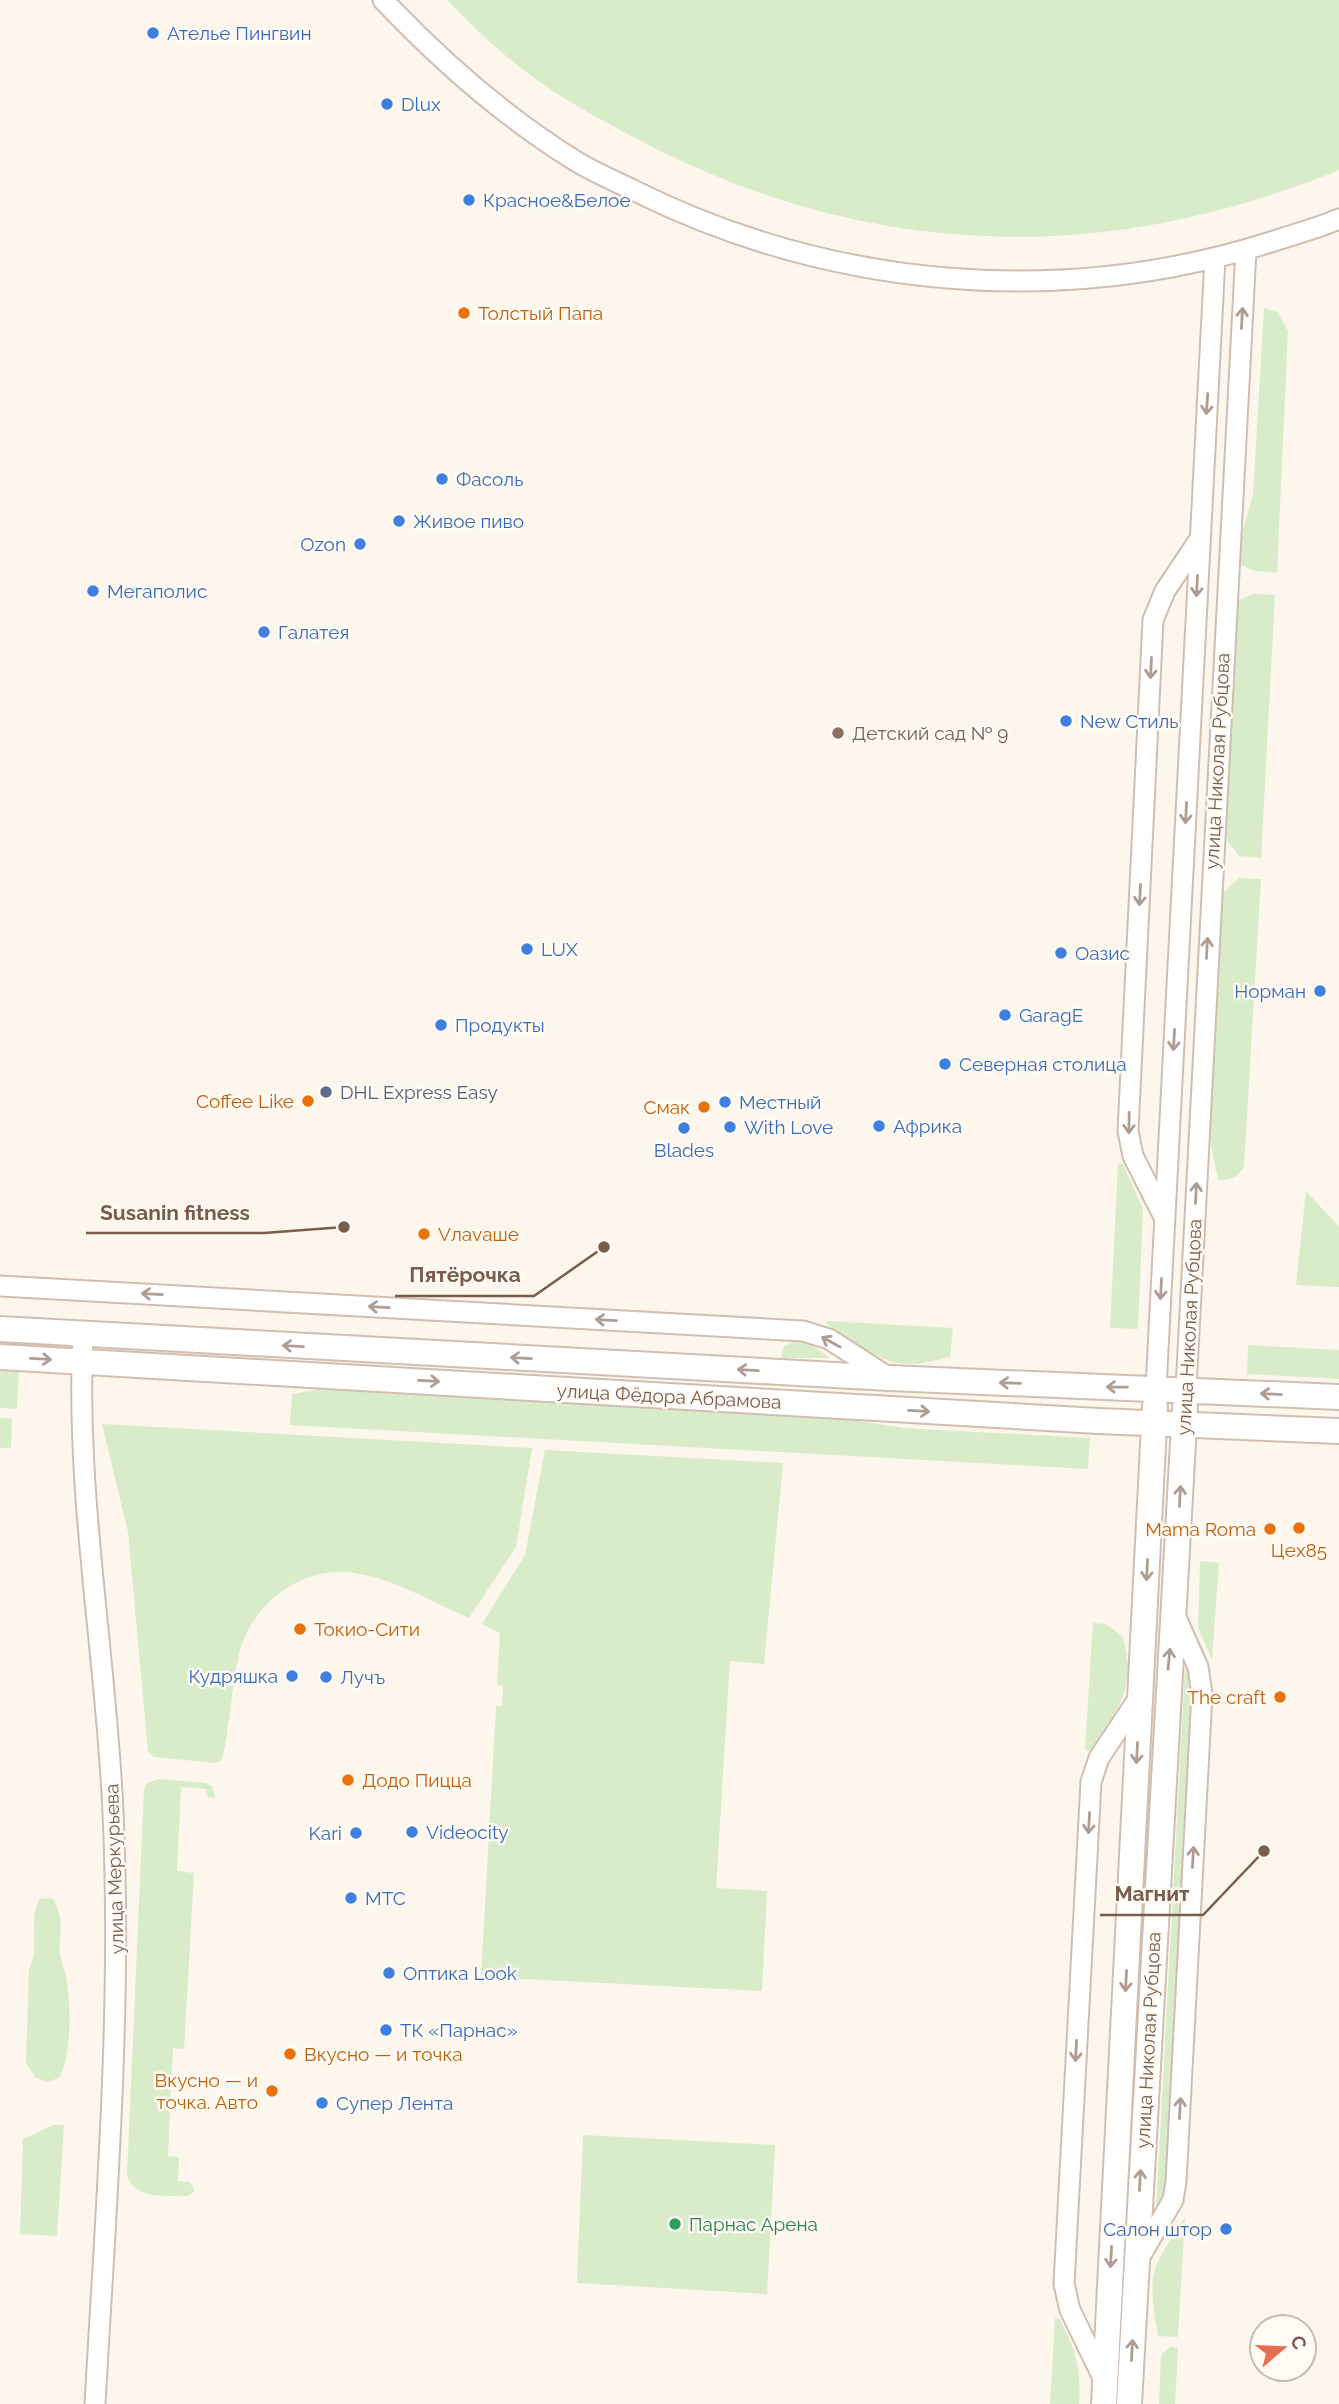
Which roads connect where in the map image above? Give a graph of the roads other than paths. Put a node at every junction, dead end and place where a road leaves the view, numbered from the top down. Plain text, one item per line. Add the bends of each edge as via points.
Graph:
1 (383, 0) edge
2 (1339, 219) edge
3 (1246, 250) junction
4 (1215, 258) junction
5 (1200, 539) junction
6 (1165, 1220) junction
7 (0, 1286) edge
8 (0, 1329) edge
9 (83, 1334) junction
10 (0, 1357) edge
11 (82, 1361) junction
12 (889, 1378) junction
13 (1156, 1388) junction
14 (1186, 1389) junction
15 (1339, 1397) edge
16 (1154, 1422) junction
17 (1184, 1423) junction
18 (1339, 1432) edge
19 (1174, 1613) junction
20 (1140, 1696) junction
21 (1136, 2264) junction
22 (1104, 2393) edge
23 (94, 2404) edge
24 (1129, 2404) edge

1 - 4 street via 475,89 574,160 662,204 742,236 876,270 996,282 1108,278
2 - 3 street
3 - 4 street
14 -> 3 street, улица Николая Рубцова
4 -> 5 street, улица Николая Рубцова
5 -> 6 street, улица Николая Рубцова
5 -> 6 street via 1165,591 1153,620 1128,1131 1133,1156
6 -> 13 street, улица Николая Рубцова
12 -> 7 street via 829,1339 803,1331
8 - 9 street, улица Фёдора Абрамова
9 - 11 street, улица Меркурьева
12 -> 9 street, улица Фёдора Абрамова
10 -> 11 street, улица Фёдора Абрамова
11 -> 16 street, улица Фёдора Абрамова
11 - 23 street, улица Меркурьева via 81,1455 110,1761 117,1958
13 -> 12 street, улица Фёдора Абрамова
13 - 14 street, улица Фёдора Абрамова
13 - 16 street, улица Николая Рубцова
15 -> 14 street, улица Фёдора Абрамова
14 - 17 street, улица Николая Рубцова
16 - 17 street, улица Фёдора Абрамова
16 -> 20 street, улица Николая Рубцова
17 - 18 street, улица Фёдора Абрамова
19 -> 17 street, улица Николая Рубцова
21 -> 19 street, улица Николая Рубцова
21 -> 19 street via 1169,2207 1176,2182 1202,1695 1198,1667
20 -> 22 street, улица Николая Рубцова
20 -> 22 street via 1099,1758 1091,1782 1065,2256 1064,2284 1070,2310
24 -> 21 street, улица Николая Рубцова

